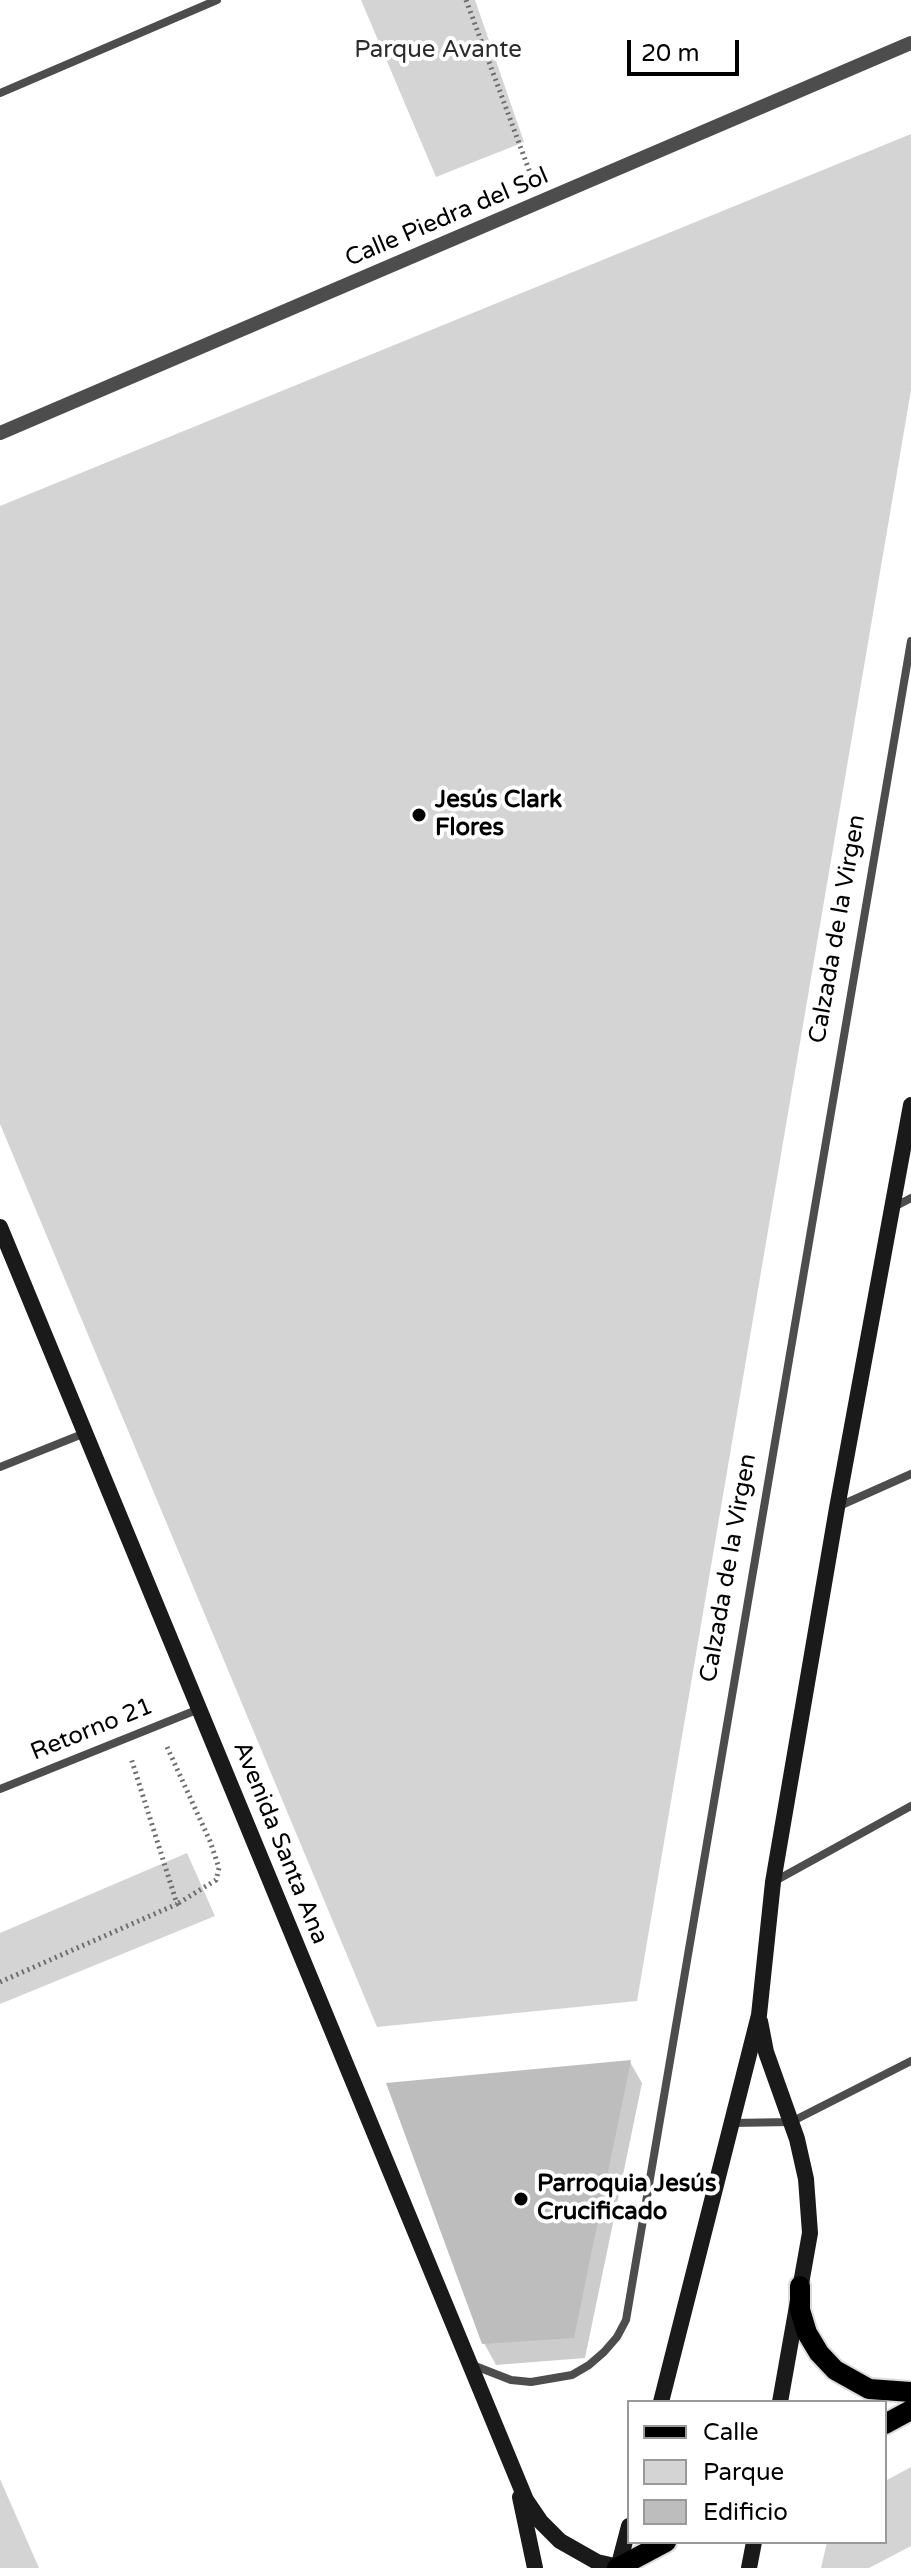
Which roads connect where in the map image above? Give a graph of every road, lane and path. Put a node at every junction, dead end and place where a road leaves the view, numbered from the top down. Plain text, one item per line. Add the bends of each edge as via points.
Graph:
1 (217, 0) edge
2 (466, 0) edge
3 (911, 43) edge
4 (0, 93) edge
5 (541, 202) junction
6 (0, 433) edge
7 (911, 641) edge
8 (911, 1105) edge
9 (911, 1198) edge
10 (892, 1208) junction
11 (0, 1227) edge
12 (85, 1433) junction
13 (0, 1467) edge
14 (911, 1474) edge
15 (837, 1508) junction
16 (199, 1709) junction
17 (156, 1726) junction
18 (125, 1739) junction
19 (0, 1789) edge
20 (911, 1806) edge
21 (773, 1882) junction
22 (177, 1904) junction
23 (0, 1982) edge
24 (759, 2015) junction
25 (911, 2061) edge
26 (791, 2122) junction
27 (731, 2123) junction
28 (800, 2286) junction
29 (469, 2363) junction
30 (911, 2392) edge
31 (662, 2400) edge
32 (780, 2400) edge
33 (911, 2410) edge
34 (887, 2423) edge
35 (516, 2476) junction
36 (627, 2534) edge
37 (662, 2544) edge
38 (754, 2544) edge
39 (535, 2568) edge
40 (618, 2568) edge
41 (749, 2568) edge

1 - 4 street
2 - 5 path
3 - 5 street, Calle Piedra del Sol
5 - 6 street, Calle Piedra del Sol
7 - 29 street, Calzada de la Virgen via 626,2320 604,2352 562,2378 511,2380
8 - 10 main road
9 - 10 street
10 - 15 main road
11 - 12 main road, Avenida Santa Ana
12 - 13 street
12 - 16 main road, Avenida Santa Ana
14 - 15 street
15 - 21 main road
16 - 17 street, Retorno 21
16 - 29 main road, Avenida Santa Ana
17 - 18 street, Retorno 21
17 - 22 path via 219,1868 216,1880
18 - 19 street, Retorno 21
18 - 22 path
20 - 21 street
21 - 24 main road
22 - 23 path
24 - 26 main road
24 - 27 main road
25 - 26 street
26 - 27 street
26 - 28 main road via 806,2179 810,2233
27 - 31 main road
28 - 30 main road via 807,2333 835,2370 869,2389
28 - 32 main road
29 - 35 main road, Avenida Santa Ana
33 - 34 main road
35 - 39 main road, Avenida Santa Ana
35 - 40 main road, Avenida Santa Ana via 526,2500 560,2541
36 - 40 main road
37 - 40 main road
38 - 41 main road

